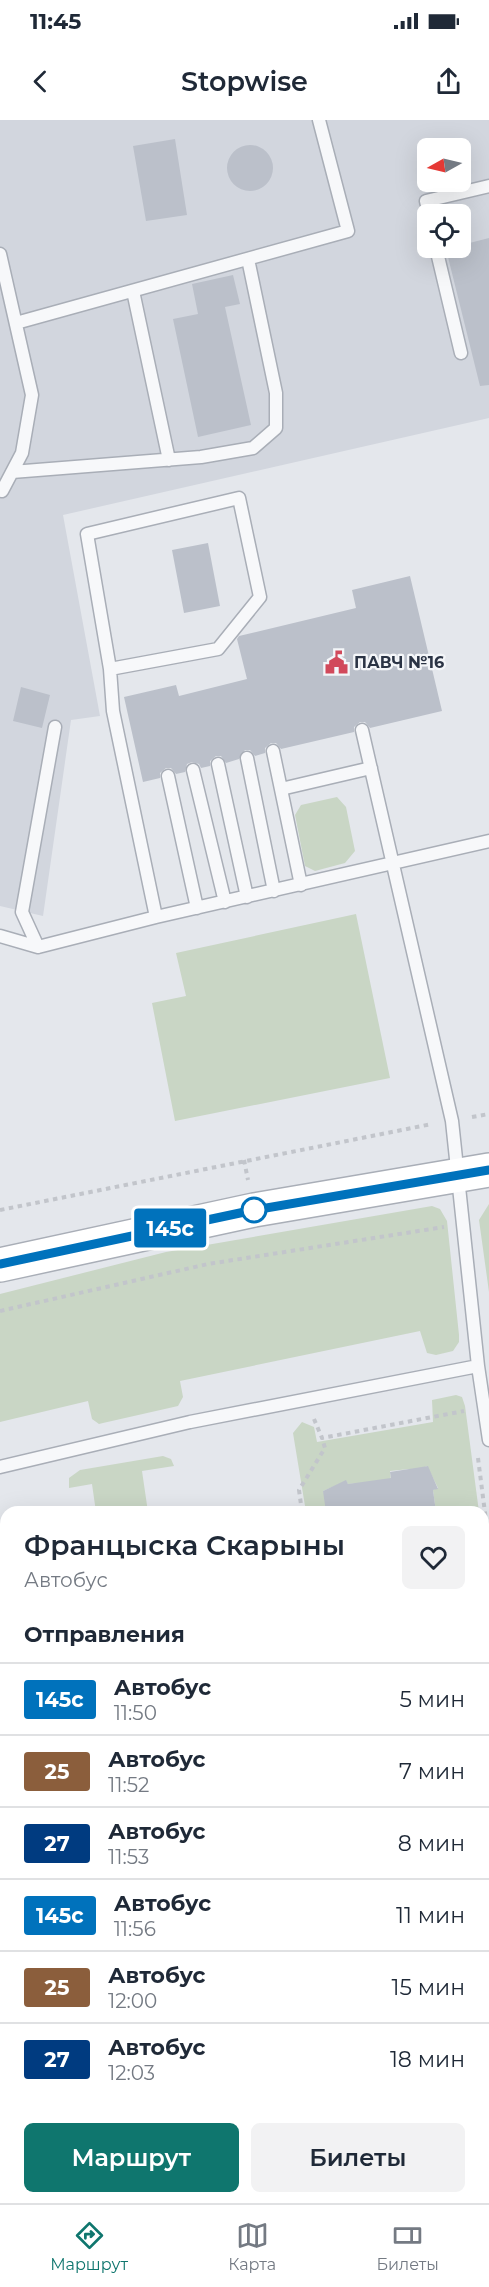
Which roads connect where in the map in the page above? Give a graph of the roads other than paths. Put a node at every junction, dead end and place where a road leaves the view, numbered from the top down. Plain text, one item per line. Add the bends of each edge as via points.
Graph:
1 (319, 120) edge
2 (489, 186) edge
3 (427, 204) edge
4 (0, 254) edge
5 (438, 258) edge
6 (248, 259) junction
7 (133, 291) junction
8 (16, 323) junction
9 (461, 353) dead end
10 (170, 460) junction
11 (12, 472) junction
12 (1, 494) edge
13 (110, 669) junction
14 (55, 727) dead end
15 (362, 730) dead end
16 (273, 752) dead end
17 (247, 758) dead end
18 (218, 764) dead end
19 (371, 768) junction
20 (193, 770) dead end
21 (168, 776) dead end
22 (281, 789) junction
23 (489, 841) edge
24 (393, 864) junction
25 (301, 885) junction
26 (274, 891) junction
27 (248, 897) junction
28 (225, 902) junction
29 (197, 908) junction
30 (156, 917) junction
31 (0, 936) edge
32 (38, 947) junction
33 (489, 1170) edge
34 (456, 1174) junction
35 (0, 1264) edge
36 (482, 1373) edge
37 (489, 1440) edge
38 (0, 1467) edge

1 - 6 lane via 348,231
2 - 3 lane via 426,201
4 - 8 lane
5 - 9 lane
6 - 7 lane
6 - 10 lane via 276,393 276,428 253,448
7 - 8 lane
7 - 10 lane
8 - 11 lane via 32,395 22,453
10 - 11 lane
11 - 12 lane
13 - 13 lane via 87,534 239,498 260,597 218,648
13 - 30 lane via 113,711
14 - 32 lane via 22,912
15 - 19 lane
16 - 22 lane
17 - 26 lane
18 - 27 lane
19 - 22 lane
19 - 24 lane
20 - 28 lane
21 - 29 lane
22 - 25 lane
23 - 24 lane
24 - 25 lane
24 - 34 lane via 452,1120
25 - 26 lane
26 - 27 lane
27 - 28 lane
28 - 29 lane
29 - 30 lane
30 - 32 lane
31 - 32 lane
33 - 34 main road
34 - 35 main road via 254,1210
34 - 36 lane
36 - 37 lane
36 - 38 lane via 190,1422

